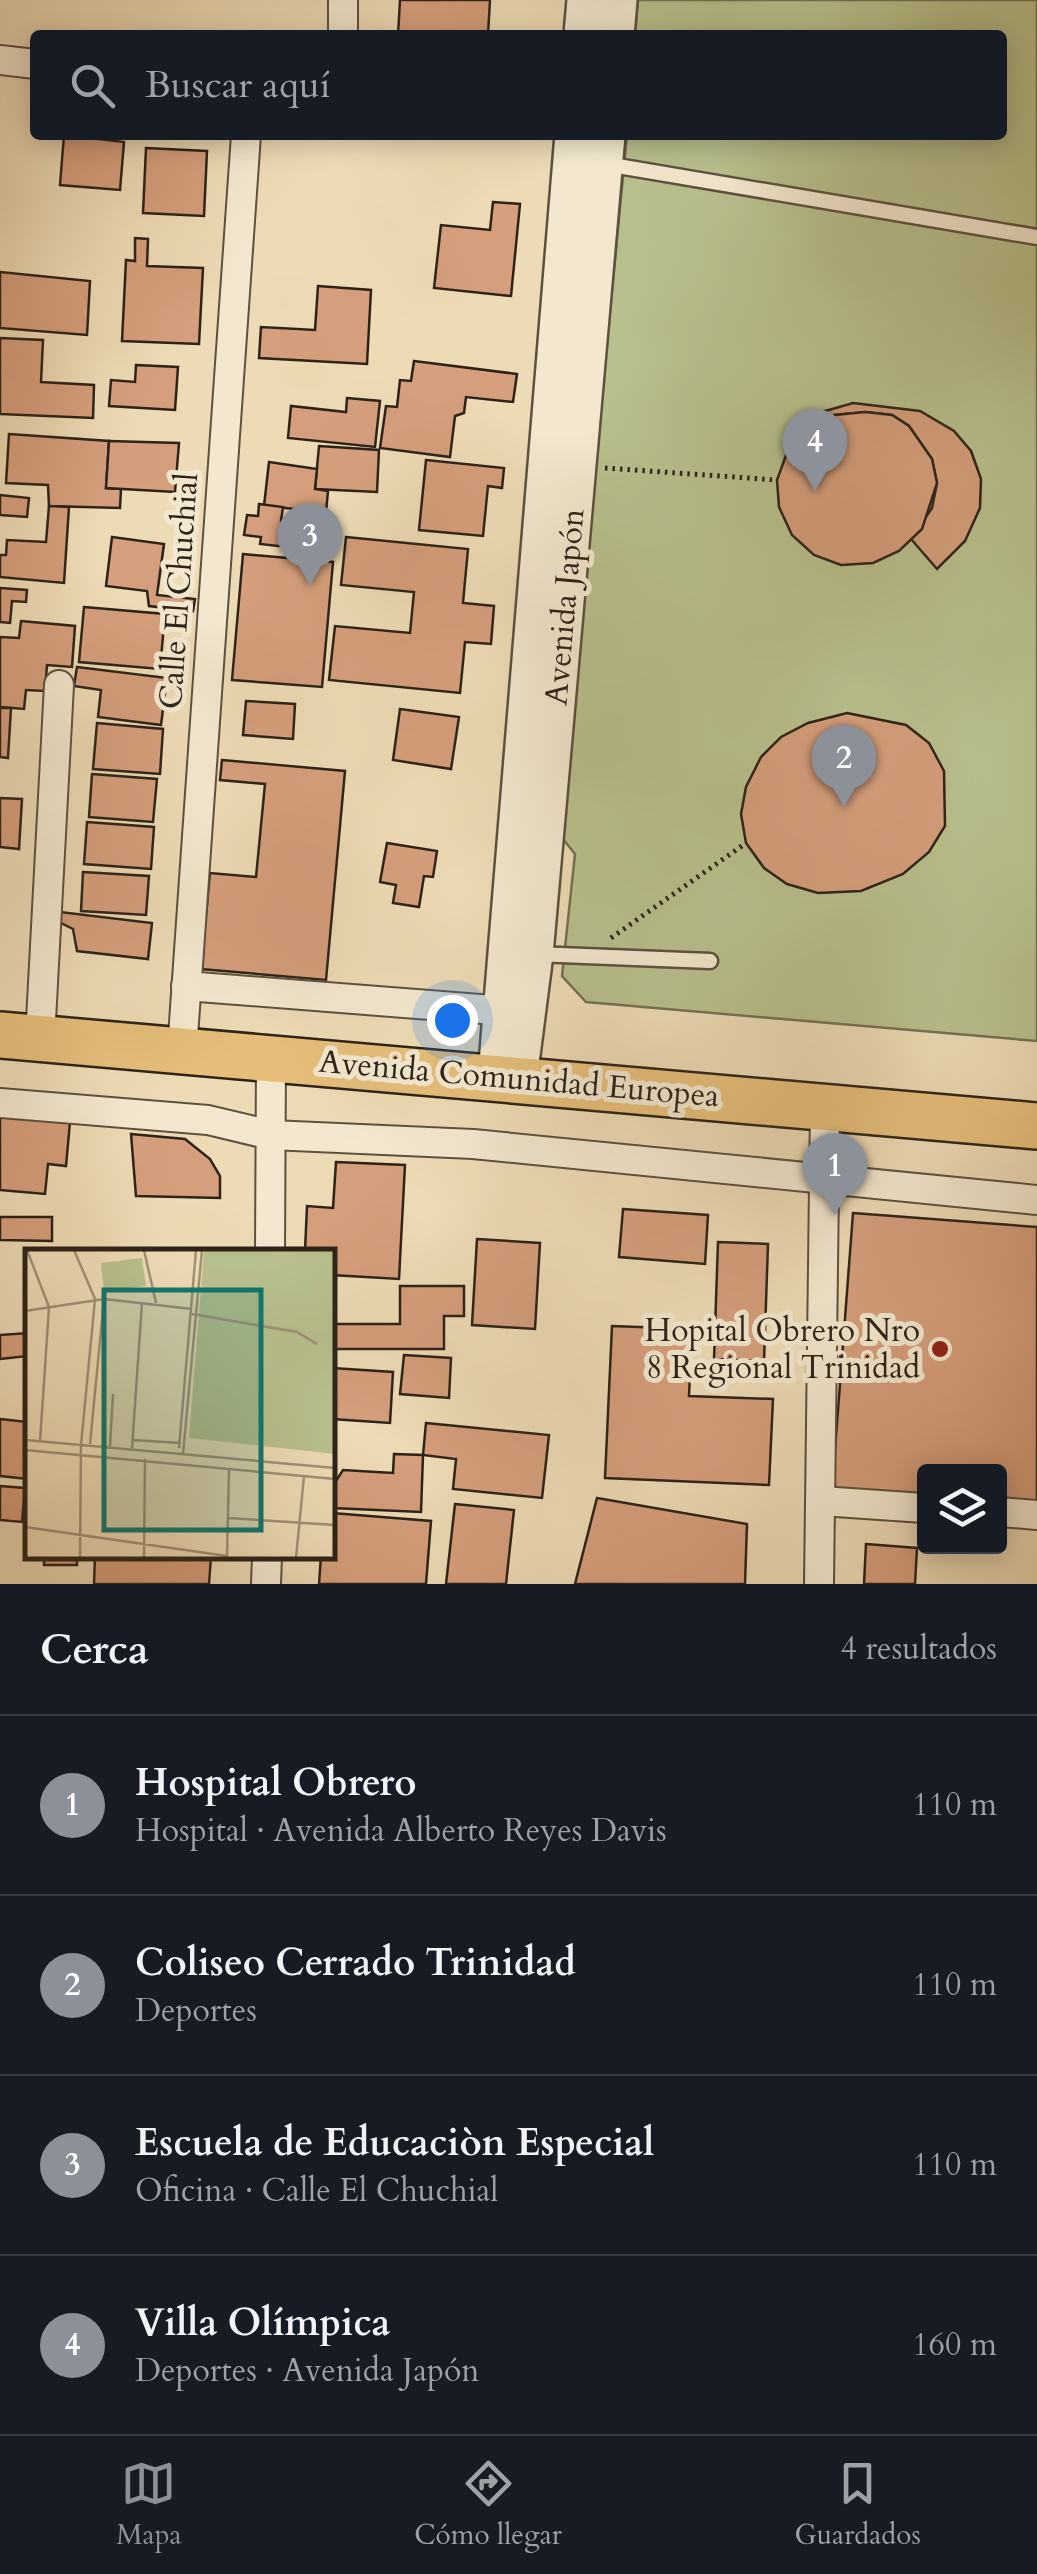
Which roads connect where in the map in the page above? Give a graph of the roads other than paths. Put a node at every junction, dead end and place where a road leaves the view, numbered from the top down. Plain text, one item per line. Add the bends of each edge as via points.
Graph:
1 (344, 0) edge
2 (585, 0) edge
3 (620, 0) edge
4 (342, 30) edge
5 (582, 30) edge
6 (617, 30) edge
7 (0, 60) edge
8 (30, 63) edge
9 (246, 140) edge
10 (589, 148) edge
11 (1037, 238) edge
12 (59, 686) dead end
13 (534, 954) junction
14 (710, 961) dead end
15 (186, 986) junction
16 (513, 1011) junction
17 (20, 1037) edge
18 (182, 1052) junction
19 (271, 1058) junction
20 (507, 1077) junction
21 (0, 1103) edge
22 (825, 1106) junction
23 (1037, 1126) edge
24 (271, 1134) junction
25 (825, 1182) junction
26 (1037, 1200) edge
27 (270, 1249) edge
28 (821, 1501) junction
29 (917, 1508) edge
30 (1007, 1512) edge
31 (1037, 1514) edge
32 (819, 1584) edge

1 - 4 street
2 - 5 street
3 - 6 street
7 - 8 street
9 - 15 street, Calle El Chuchial
10 - 11 lane
10 - 13 street, Avenida Japón via 578,464
10 - 16 street, Avenida Japón
12 - 17 street
13 - 14 lane
13 - 16 street, Avenida Japón
15 - 16 street
15 - 18 street, Calle El Chuchial
16 - 20 street, Avenida Japón
17 - 18 highway, Avenida Comunidad Europea
18 - 19 highway, Avenida Comunidad Europea
19 - 20 highway, Avenida Comunidad Europea
19 - 24 street
20 - 22 highway, Avenida Comunidad Europea
21 - 24 street via 208,1120
22 - 23 highway, Avenida Comunidad Europea
22 - 25 street
24 - 25 street via 472,1144
24 - 27 street
25 - 26 street
25 - 28 street
28 - 29 street
28 - 32 street
30 - 31 street

